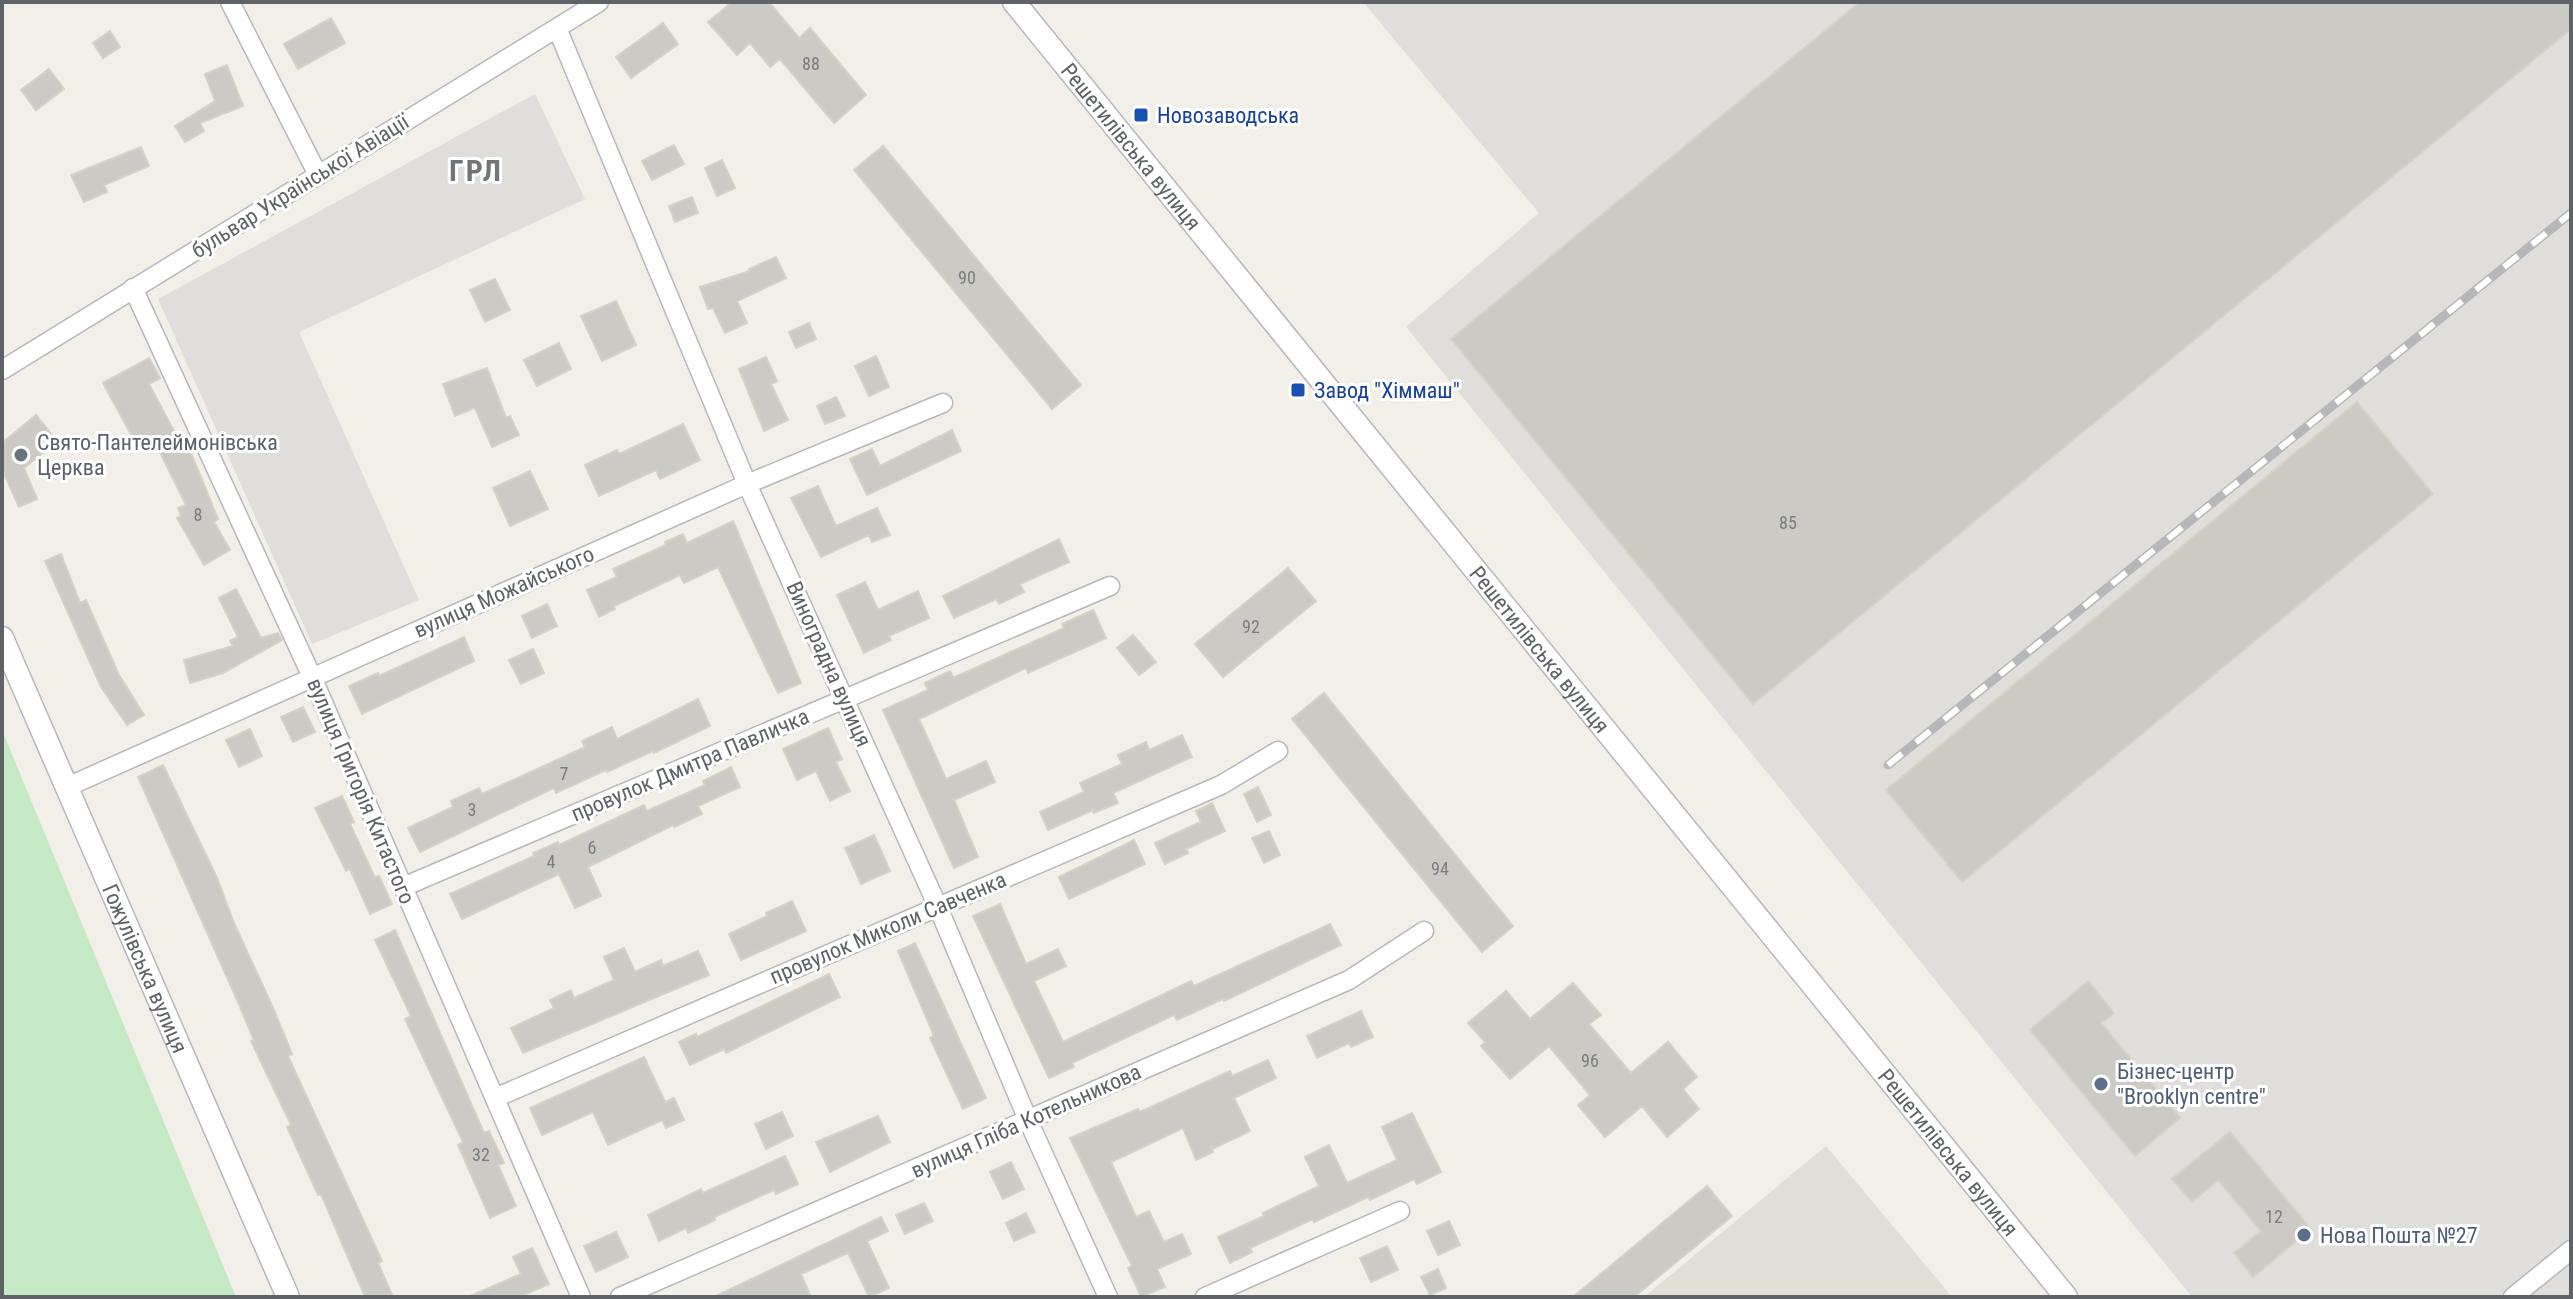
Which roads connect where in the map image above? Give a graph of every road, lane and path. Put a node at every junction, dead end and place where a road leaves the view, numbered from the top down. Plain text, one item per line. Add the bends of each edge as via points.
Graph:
1 (230, 2) edge
2 (599, 2) edge
3 (1014, 2) edge
4 (564, 16) edge
5 (318, 175) junction
6 (133, 288) junction
7 (2, 370) edge
8 (943, 403) dead end
9 (747, 484) junction
10 (1110, 586) dead end
11 (2, 638) edge
12 (312, 677) junction
13 (844, 699) junction
14 (1278, 751) dead end
15 (67, 787) junction
16 (403, 887) junction
17 (938, 907) junction
18 (1424, 931) dead end
19 (495, 1098) junction
20 (1028, 1120) junction
21 (1400, 1211) dead end
22 (2571, 1250) edge
23 (288, 1297) edge
24 (581, 1297) edge
25 (620, 1297) edge
26 (1108, 1297) edge
27 (1205, 1297) edge
28 (2066, 1297) edge
29 (2513, 1297) edge

1 - 5 street
2 - 4 street, бульвар Української Авіації
3 - 28 street, Решетилівська вулиця
4 - 5 street, бульвар Української Авіації
4 - 9 street, Виноградна вулиця
5 - 6 street, бульвар Української Авіації
6 - 7 street, бульвар Української Авіації
6 - 12 street, вулиця Григорія Китастого
8 - 9 street, вулиця Можайського
9 - 12 street, вулиця Можайського
9 - 13 street, Виноградна вулиця
10 - 13 street, провулок Дмитра Павличка
11 - 15 street, Гожулівська вулиця
12 - 15 street, вулиця Можайського
12 - 16 street, вулиця Григорія Китастого
13 - 16 street, провулок Дмитра Павличка
13 - 17 street, Виноградна вулиця
14 - 17 street, провулок Миколи Савченка via 1221,785
15 - 23 street, Гожулівська вулиця
16 - 19 street, вулиця Григорія Китастого
17 - 19 street, провулок Миколи Савченка
17 - 20 street, Виноградна вулиця
18 - 20 street, вулиця Гліба Котельникова via 1349,980
19 - 24 street, вулиця Григорія Китастого
20 - 25 street, вулиця Гліба Котельникова
20 - 26 street, Виноградна вулиця
21 - 27 street
22 - 29 street

